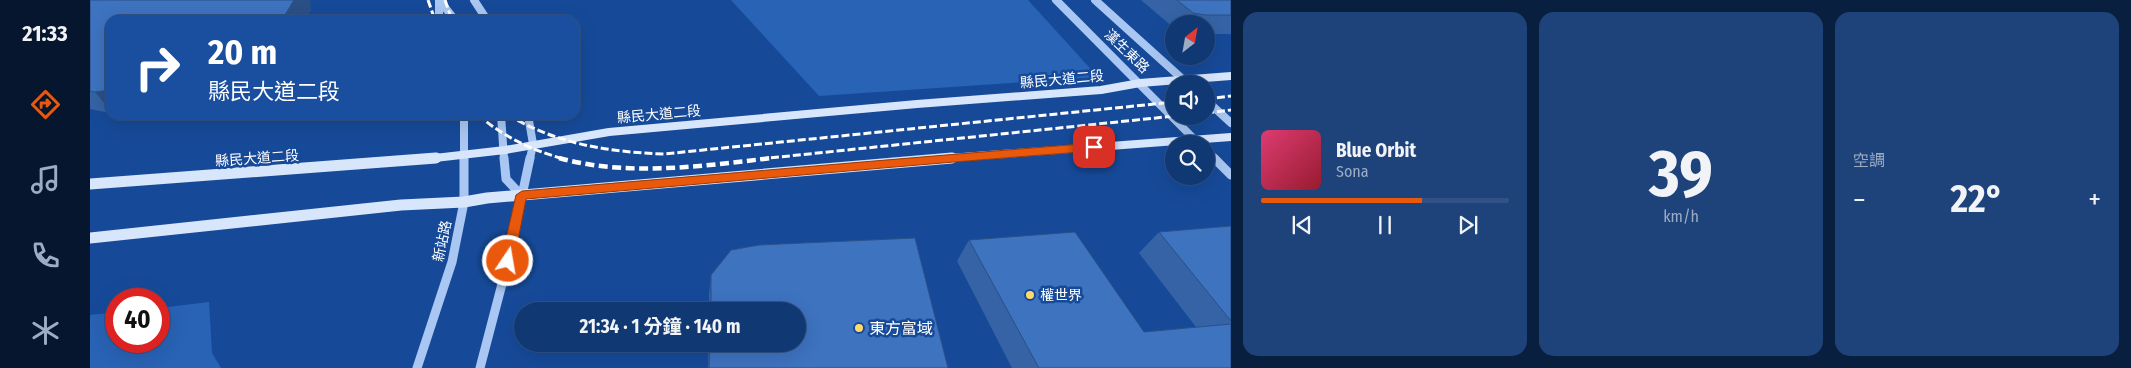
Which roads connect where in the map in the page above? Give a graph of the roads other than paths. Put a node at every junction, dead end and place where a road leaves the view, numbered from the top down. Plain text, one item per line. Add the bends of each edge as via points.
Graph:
1 (439, 0) edge
2 (474, 0) edge
3 (1056, 0) edge
4 (1095, 0) edge
5 (439, 15) edge
6 (451, 15) edge
7 (484, 15) edge
8 (1179, 75) edge
9 (1231, 76) edge
10 (1215, 78) edge
11 (1165, 82) edge
12 (1140, 83) junction
13 (1215, 108) edge
14 (464, 120) edge
15 (502, 120) edge
16 (529, 120) edge
17 (1231, 123) edge
18 (1190, 135) edge
19 (1231, 138) edge
20 (1215, 140) edge
21 (533, 144) junction
22 (1165, 144) edge
23 (505, 150) junction
24 (464, 156) junction
25 (1215, 159) edge
26 (1231, 175) edge
27 (90, 184) edge
28 (522, 195) junction
29 (464, 202) junction
30 (90, 238) edge
31 (417, 368) edge
32 (480, 368) edge

1 - 5 street
1 - 6 street
2 - 7 street
3 - 12 street, 漢生東路
4 - 8 street, 漢生東路
9 - 10 main road, 縣民大道二段
11 - 12 main road, 縣民大道二段
12 - 18 street, 漢生東路
12 - 21 main road, 縣民大道二段 via 1101,90 609,132
13 - 17 street
14 - 24 street, 新站路
15 - 23 street
16 - 21 street
19 - 20 main road
21 - 23 main road, 縣民大道二段
21 - 28 street
22 - 28 main road via 837,167
23 - 24 main road, 縣民大道二段
23 - 28 street via 506,179
24 - 27 main road, 縣民大道二段
24 - 29 street, 新站路
25 - 26 street
28 - 29 main road
28 - 32 street
29 - 30 main road via 401,205
29 - 31 street, 新站路 via 452,262

